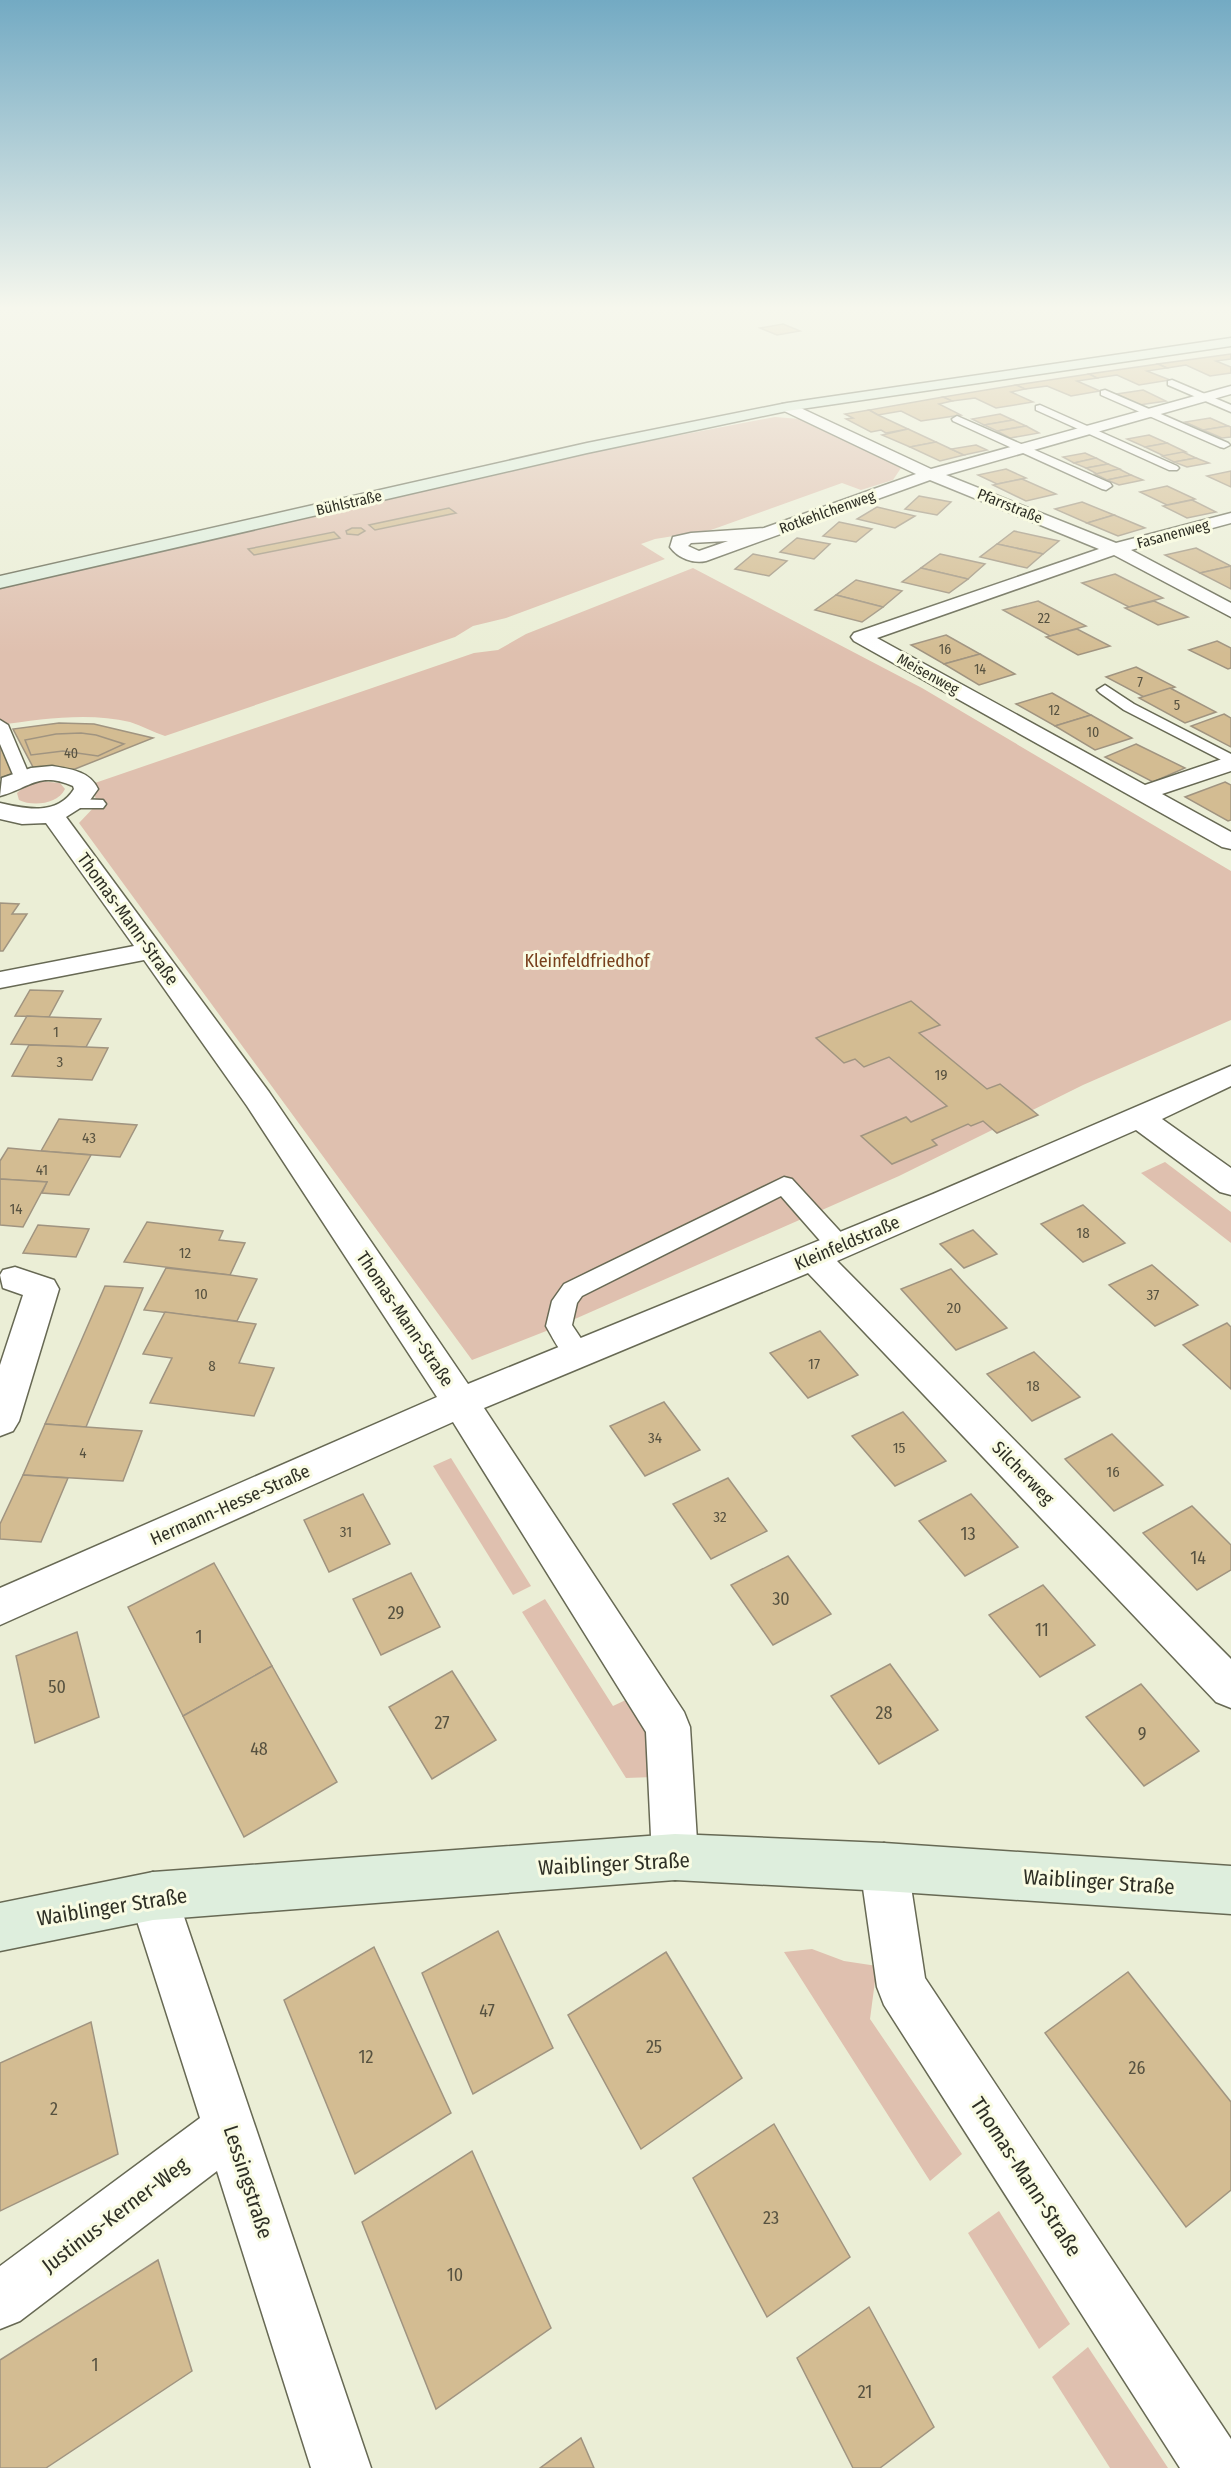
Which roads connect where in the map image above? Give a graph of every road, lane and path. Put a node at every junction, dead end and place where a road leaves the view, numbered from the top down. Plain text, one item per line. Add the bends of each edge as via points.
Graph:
1 (709, 423) edge
2 (822, 423) edge
3 (966, 423) edge
4 (1071, 423) edge
5 (1113, 423) edge
6 (1171, 423) edge
7 (1087, 431) junction
8 (1224, 445) dead end
9 (1023, 450) junction
10 (1173, 468) dead end
11 (930, 474) junction
12 (1106, 486) dead end
13 (1231, 518) edge
14 (768, 533) junction
15 (1115, 549) junction
16 (0, 582) edge
17 (1231, 611) edge
18 (1105, 690) dead end
19 (0, 725) edge
20 (1231, 762) edge
21 (22, 777) junction
22 (0, 789) edge
23 (1141, 794) junction
24 (75, 807) junction
25 (0, 810) edge
26 (1231, 842) edge
27 (152, 950) junction
28 (0, 980) edge
29 (1231, 1075) edge
30 (1140, 1118) junction
31 (1231, 1184) edge
32 (827, 1252) junction
33 (15, 1279) dead end
34 (579, 1355) junction
35 (461, 1403) junction
36 (0, 1421) edge
37 (0, 1607) edge
38 (1231, 1688) edge
39 (675, 1857) junction
40 (884, 1867) junction
41 (1231, 1890) edge
42 (153, 1896) junction
43 (0, 1927) edge
44 (230, 2128) junction
45 (0, 2301) edge
46 (341, 2468) edge
47 (1215, 2468) edge

1 - 16 main road, Bühlstraße
2 - 11 street, Pfarrstraße
3 - 9 lane
4 - 7 lane
5 - 7 street, Rotkehlchenweg
6 - 8 lane
7 - 9 street, Rotkehlchenweg
7 - 10 lane
9 - 11 street, Rotkehlchenweg
9 - 12 lane
11 - 14 street, Rotkehlchenweg
11 - 15 street, Pfarrstraße
13 - 15 street, Fasanenweg
14 - 14 street, Rotkehlchenweg via 679,541 679,547 695,560
15 - 17 street, Pfarrstraße
15 - 23 street, Meisenweg via 861,637
18 - 20 lane
19 - 21 lane
20 - 23 street
21 - 22 street
21 - 24 street via 68,774 83,782 86,789
23 - 26 street, Meisenweg
24 - 25 street via 24,817
24 - 27 street, Thomas-Mann-Straße
27 - 28 street
27 - 35 street, Thomas-Mann-Straße via 258,1100
29 - 30 street, Kleinfeldstraße
30 - 31 street
30 - 32 street, Kleinfeldstraße
32 - 34 street, Kleinfeldstraße
32 - 34 lane via 784,1185 573,1290 565,1301 559,1326
32 - 38 street, Silcherweg
33 - 36 street via 42,1289
34 - 35 street, Kleinfeldstraße
35 - 37 street, Hermann-Hesse-Straße
35 - 39 street, Thomas-Mann-Straße via 668,1727
39 - 40 main road, Waiblinger Straße
39 - 42 main road, Waiblinger Straße
40 - 41 main road, Waiblinger Straße
40 - 47 street, Thomas-Mann-Straße via 902,1986
42 - 43 main road, Waiblinger Straße
42 - 44 street, Lessingstraße
44 - 45 street, Justinus-Kerner-Weg
44 - 46 street, Lessingstraße

